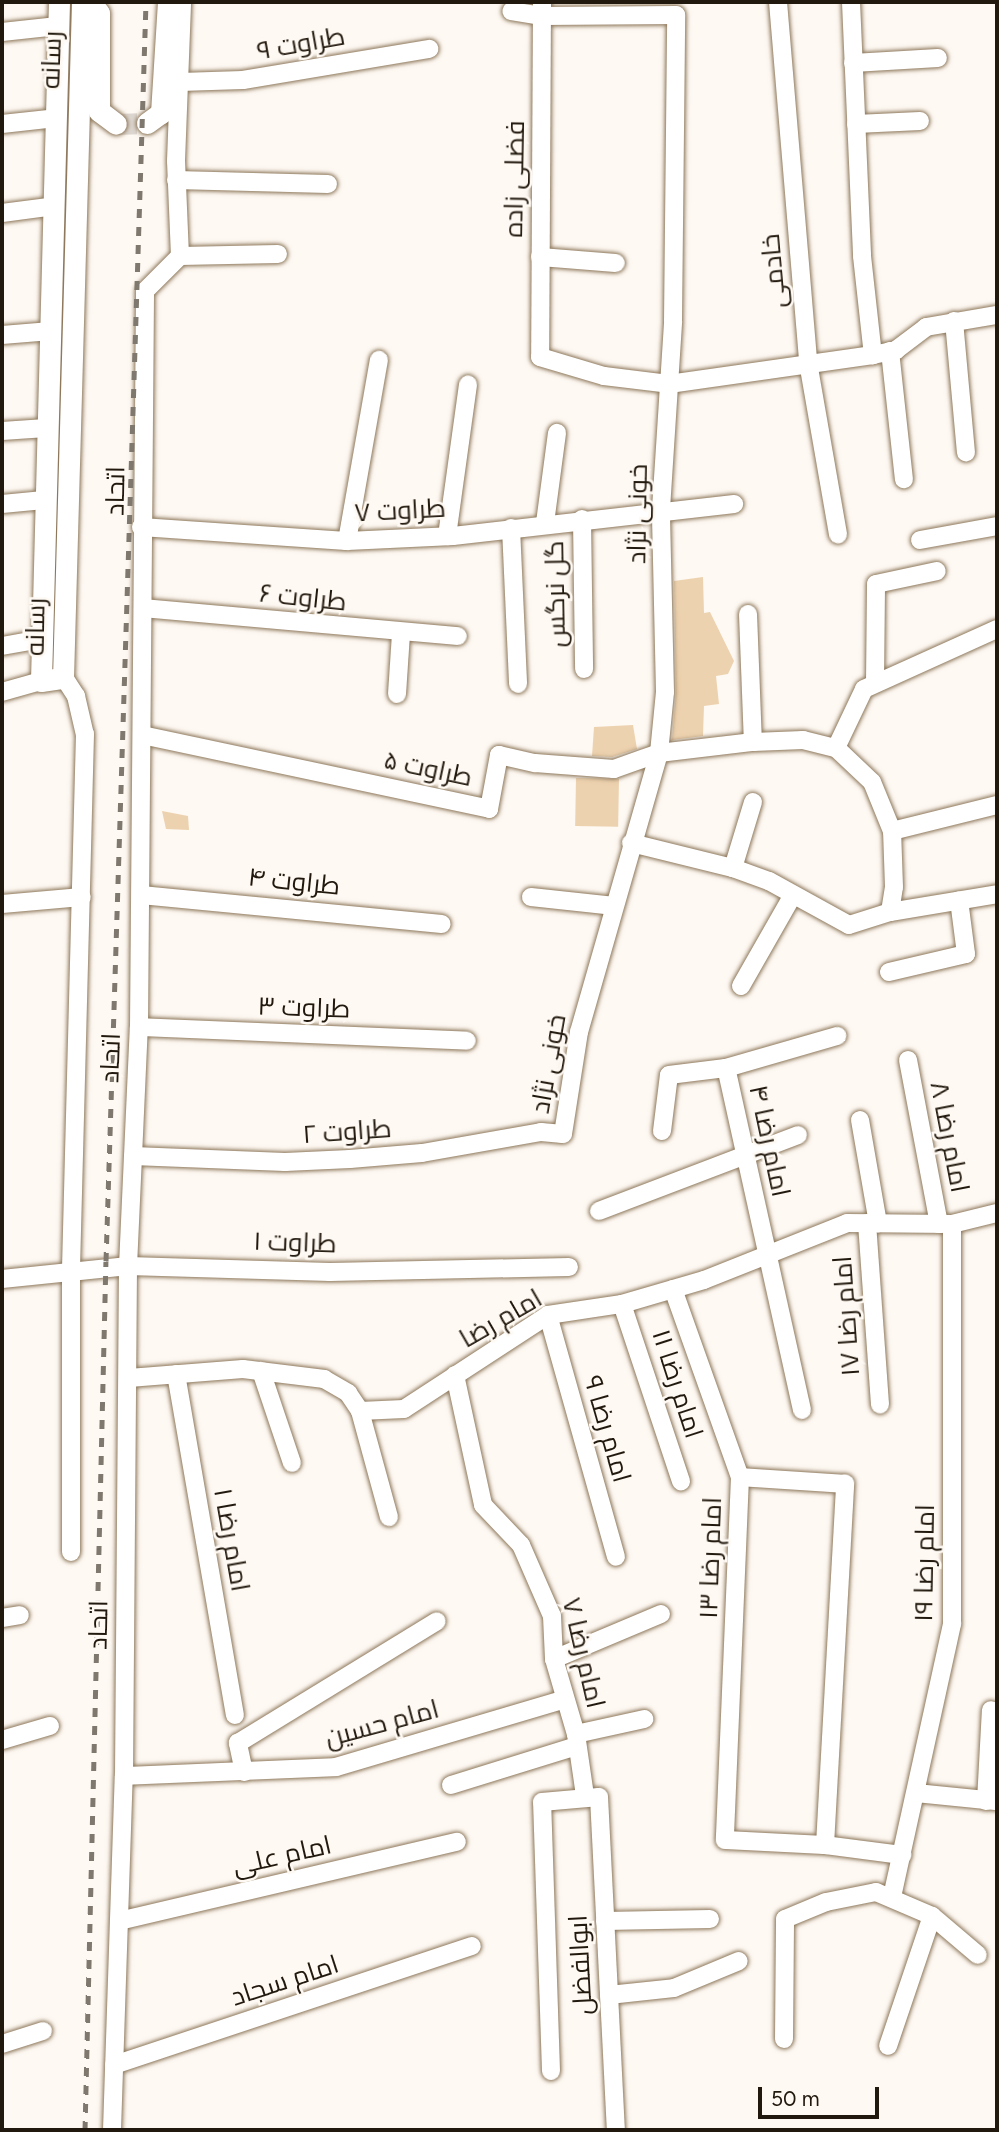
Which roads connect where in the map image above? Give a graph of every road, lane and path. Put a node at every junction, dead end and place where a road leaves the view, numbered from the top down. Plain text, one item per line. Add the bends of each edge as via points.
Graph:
1 (59, 2) edge
2 (82, 2) edge
3 (91, 2) edge
4 (168, 2) edge
5 (183, 2) edge
6 (778, 2) edge
7 (852, 2) edge
8 (542, 9) edge
9 (511, 11) dead end
10 (58, 26) junction
11 (2, 32) edge
12 (429, 49) dead end
13 (938, 58) dead end
14 (853, 63) junction
15 (180, 82) junction
16 (56, 118) junction
17 (920, 121) dead end
18 (147, 123) dead end
19 (2, 124) edge
20 (116, 124) dead end
21 (856, 124) junction
22 (176, 180) junction
23 (328, 184) dead end
24 (55, 206) junction
25 (2, 213) edge
26 (278, 254) dead end
27 (180, 256) junction
28 (540, 257) junction
29 (616, 263) dead end
30 (997, 314) edge
31 (954, 321) junction
32 (51, 331) junction
33 (2, 335) edge
34 (881, 353) junction
35 (379, 360) dead end
36 (809, 368) junction
37 (468, 384) dead end
38 (669, 384) junction
39 (46, 428) junction
40 (2, 431) edge
41 (557, 433) dead end
42 (966, 452) dead end
43 (904, 479) dead end
44 (44, 500) junction
45 (2, 504) edge
46 (734, 504) dead end
47 (661, 509) junction
48 (582, 519) junction
49 (545, 523) junction
50 (997, 526) edge
51 (141, 527) junction
52 (510, 528) junction
53 (838, 534) dead end
54 (447, 536) junction
55 (920, 540) dead end
56 (347, 541) junction
57 (937, 571) dead end
58 (143, 608) junction
59 (748, 614) dead end
60 (997, 629) edge
61 (401, 634) junction
62 (458, 636) dead end
63 (40, 639) junction
64 (2, 646) edge
65 (583, 669) dead end
66 (63, 676) junction
67 (41, 681) junction
68 (875, 683) junction
69 (518, 684) dead end
70 (2, 692) edge
71 (397, 694) dead end
72 (142, 735) junction
73 (753, 742) junction
74 (836, 748) junction
75 (659, 753) junction
76 (753, 803) dead end
77 (997, 805) edge
78 (892, 831) junction
79 (631, 843) junction
80 (733, 868) junction
81 (997, 894) edge
82 (141, 895) junction
83 (793, 895) junction
84 (82, 897) junction
85 (531, 897) dead end
86 (959, 900) junction
87 (2, 904) edge
88 (615, 906) junction
89 (890, 912) junction
90 (442, 924) dead end
91 (889, 972) dead end
92 (741, 986) dead end
93 (139, 1027) junction
94 (837, 1036) dead end
95 (467, 1041) dead end
96 (908, 1060) dead end
97 (726, 1068) junction
98 (860, 1120) dead end
99 (662, 1131) dead end
100 (563, 1135) joint
101 (798, 1135) dead end
102 (745, 1152) junction
103 (134, 1156) junction
104 (599, 1210) dead end
105 (997, 1213) edge
106 (872, 1223) junction
107 (946, 1224) junction
108 (767, 1255) junction
109 (128, 1266) junction
110 (569, 1267) dead end
111 (71, 1270) junction
112 (2, 1279) edge
113 (673, 1289) junction
114 (622, 1304) junction
115 (548, 1315) junction
116 (261, 1371) junction
117 (176, 1374) junction
118 (456, 1375) junction
119 (129, 1378) junction
120 (880, 1405) dead end
121 (802, 1410) dead end
122 (360, 1411) junction
123 (292, 1463) dead end
124 (740, 1478) junction
125 (681, 1481) dead end
126 (389, 1517) dead end
127 (71, 1552) dead end
128 (616, 1557) dead end
129 (662, 1614) dead end
130 (20, 1615) dead end
131 (2, 1618) edge
132 (437, 1621) dead end
133 (554, 1659) junction
134 (565, 1699) junction
135 (991, 1710) dead end
136 (235, 1715) dead end
137 (644, 1719) dead end
138 (50, 1726) dead end
139 (2, 1740) edge
140 (576, 1740) junction
141 (244, 1772) junction
142 (124, 1776) junction
143 (451, 1785) dead end
144 (916, 1793) junction
145 (592, 1796) junction
146 (992, 1801) edge
147 (457, 1842) dead end
148 (825, 1845) junction
149 (902, 1855) junction
150 (892, 1897) junction
151 (932, 1916) junction
152 (710, 1919) dead end
153 (119, 1921) junction
154 (605, 1921) junction
155 (472, 1946) dead end
156 (978, 1955) dead end
157 (739, 1961) dead end
158 (609, 1995) junction
159 (43, 2031) dead end
160 (784, 2039) dead end
161 (2, 2044) edge
162 (887, 2046) dead end
163 (114, 2066) junction
164 (551, 2071) dead end
165 (113, 2130) edge
166 (616, 2130) edge

1 - 10 street, رسانه
2 - 66 street, رسانه
3 - 20 street via 99,13 99,111
4 - 18 street via 161,113
5 - 15 street
6 - 36 street, خادمی
7 - 14 street
8 - 9 street
8 - 28 street, فضلی زاده
8 - 38 street, خونی نژاد via 676,15
10 - 11 street
10 - 16 street, رسانه
12 - 15 street, طراوت ۹ via 243,80
13 - 14 street
14 - 21 street
15 - 22 street
16 - 19 street
16 - 24 street, رسانه
17 - 21 street
21 - 34 street
22 - 23 street
22 - 27 street
24 - 25 street
24 - 32 street, رسانه
26 - 27 street
27 - 51 street, اتحاد via 145,291
28 - 29 street
28 - 38 street, فضلی زاده via 540,357 604,376
30 - 31 street
31 - 34 street via 926,327
31 - 42 street
32 - 33 street
32 - 39 street, رسانه
34 - 36 street
34 - 43 street
35 - 56 street
36 - 38 street
36 - 53 street, خادمی
37 - 54 street
38 - 47 street, خونی نژاد
39 - 40 street
39 - 44 street, رسانه
41 - 49 street
44 - 45 street
44 - 63 street, رسانه
46 - 47 street, طراوت ۷
47 - 48 street, طراوت ۷
47 - 75 street, خونی نژاد via 665,692
48 - 49 street, طراوت ۷
48 - 65 street, گل نرگس
49 - 52 street, طراوت ۷
50 - 55 street
51 - 56 street, طراوت ۷
51 - 58 street, اتحاد
52 - 54 street, طراوت ۷
52 - 69 street
54 - 56 street, طراوت ۷
57 - 68 street via 876,584
58 - 61 street, طراوت ۶
58 - 72 street, اتحاد
59 - 73 street
60 - 68 street
61 - 62 street, طراوت ۶
61 - 71 street
63 - 64 street
63 - 67 street, رسانه
66 - 67 street, رسانه
66 - 84 street via 76,696 85,734
67 - 70 street
68 - 74 street via 864,689
72 - 75 street, طراوت ۵ via 489,809 499,755 614,769
72 - 82 street, اتحاد
73 - 74 street via 803,740
73 - 75 street
74 - 78 street via 872,782
75 - 79 street, خونی نژاد
76 - 80 street
77 - 78 street
78 - 89 street
79 - 80 street
79 - 88 street, خونی نژاد
80 - 83 street
81 - 86 street
82 - 90 street, طراوت ۴
82 - 93 street, اتحاد
83 - 89 street via 849,925
83 - 92 street
84 - 87 street
84 - 111 street
85 - 88 street
86 - 89 street
86 - 91 street via 966,954
88 - 100 street, خونی نژاد via 579,1032
93 - 95 street, طراوت ۳
93 - 103 street, اتحاد
94 - 97 street, امام رضا ۴
96 - 107 street, امام رضا ۸
97 - 99 street via 669,1075
97 - 102 street, امام رضا ۴
98 - 106 street, امام رضا ۱۷
100 - 103 street, طراوت ۲ via 541,1132 422,1153 350,1159 285,1162
101 - 102 street
102 - 104 street
102 - 108 street, امام رضا ۴
103 - 109 street, اتحاد
105 - 107 street, امام رضا
106 - 107 street, امام رضا
106 - 108 street, امام رضا via 847,1223
106 - 120 street, امام رضا ۱۷
107 - 144 street, امام رضا ۱۹ via 952,1624
108 - 113 street, امام رضا
108 - 121 street, امام رضا ۴
109 - 110 street, طراوت ۱ via 459,1272
109 - 111 street, طراوت ۱
109 - 119 street, اتحاد
111 - 112 street, طراوت ۱
111 - 127 street
113 - 114 street, امام رضا
113 - 124 street, امام رضا ۱۳
114 - 115 street, امام رضا
114 - 125 street, امام رضا ۱۱
115 - 118 street, امام رضا
115 - 128 street, امام رضا ۹
116 - 117 street
116 - 122 street via 324,1378 348,1393
116 - 123 street
117 - 119 street
117 - 136 street, امام رضا ۱
118 - 122 street, امام رضا via 404,1409
118 - 133 street, امام رضا ۷ via 483,1505 521,1545 552,1616
119 - 142 street, اتحاد
122 - 126 street
124 - 148 street, امام رضا ۱۳ via 725,1840
124 - 148 street via 845,1484
129 - 133 street
130 - 131 street
132 - 141 street via 238,1743
133 - 134 street, امام رضا ۷
134 - 140 street, امام رضا ۷
134 - 141 street, امام حسین via 336,1767
135 - 146 street
137 - 140 street
138 - 139 street
140 - 143 street
140 - 145 street, امام رضا ۷
141 - 142 street, امام حسین
142 - 153 street, اتحاد
144 - 146 street
144 - 149 street, امام رضا ۱۹
145 - 154 street, ابوالفضل
145 - 164 street via 542,1802
147 - 153 street, امام علی
148 - 149 street
149 - 150 street, امام رضا ۱۹
150 - 151 street
150 - 160 street via 876,1892 826,1902 785,1919
151 - 156 street
151 - 162 street
152 - 154 street
153 - 163 street, اتحاد
154 - 158 street, ابوالفضل
155 - 163 street, امام سجاد
157 - 158 street via 674,1988
158 - 166 street, ابوالفضل
159 - 161 street
163 - 165 street, اتحاد

